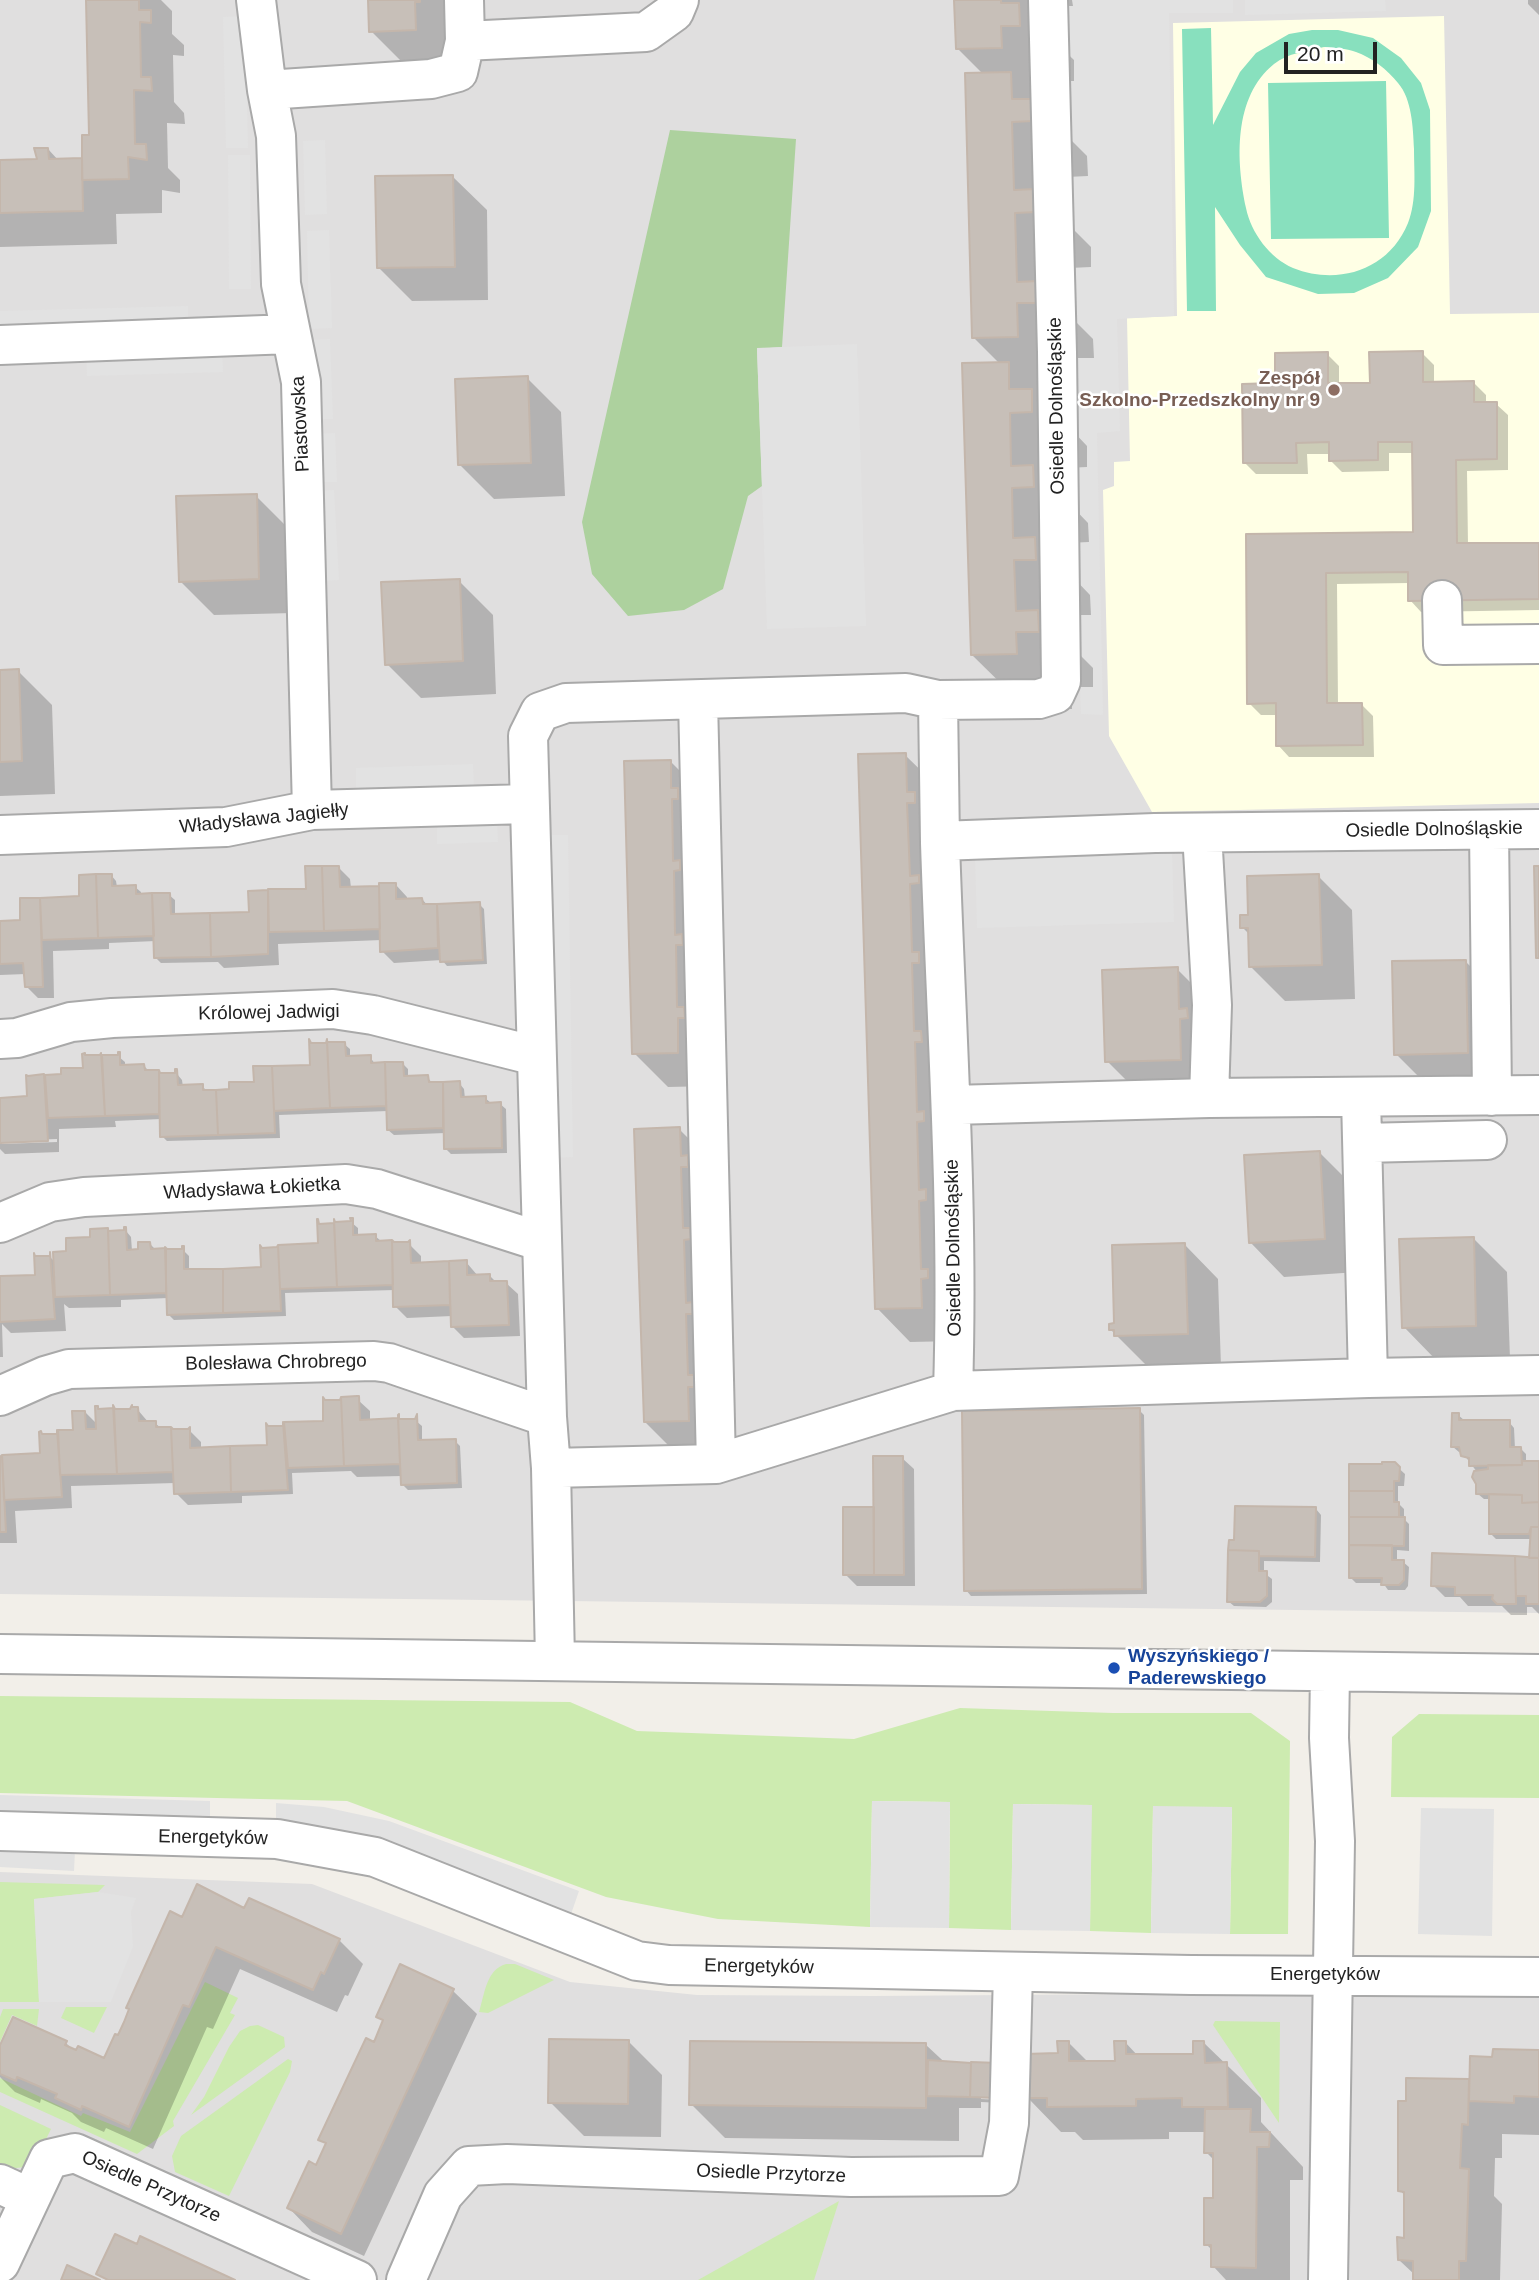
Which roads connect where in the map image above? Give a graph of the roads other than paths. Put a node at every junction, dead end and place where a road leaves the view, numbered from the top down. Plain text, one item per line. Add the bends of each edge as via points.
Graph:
1 (256, 0) edge
2 (464, 0) edge
3 (679, 0) edge
4 (1048, 0) edge
5 (465, 41) junction
6 (267, 90) junction
7 (291, 334) junction
8 (0, 345) edge
9 (1442, 600) dead end
10 (1539, 644) edge
11 (698, 700) junction
12 (938, 700) junction
13 (528, 804) junction
14 (312, 810) junction
15 (1539, 829) edge
16 (1489, 830) junction
17 (1202, 833) junction
18 (0, 835) edge
19 (940, 841) junction
20 (0, 1040) edge
21 (536, 1056) junction
22 (1539, 1095) edge
23 (1492, 1097) junction
24 (1209, 1098) junction
25 (1361, 1098) junction
26 (952, 1105) junction
27 (1487, 1140) dead end
28 (1363, 1143) junction
29 (0, 1223) edge
30 (542, 1242) junction
31 (1539, 1376) edge
32 (1368, 1378) junction
33 (953, 1391) junction
34 (0, 1396) edge
35 (547, 1417) junction
36 (716, 1464) junction
37 (551, 1468) junction
38 (0, 1654) edge
39 (555, 1660) junction
40 (1330, 1672) junction
41 (1539, 1674) edge
42 (0, 1831) edge
43 (1013, 1972) junction
44 (1333, 1976) junction
45 (1539, 1977) edge
46 (15, 2191) edge
47 (0, 2263) edge
48 (357, 2280) edge
49 (406, 2280) edge
50 (1328, 2280) edge

1 - 6 street, Piastowska
2 - 5 street
3 - 5 street via 674,12 646,32
4 - 12 street, Osiedle Dolnośląskie via 1061,681 1055,694 1040,699
5 - 6 street via 458,72 431,79
6 - 7 street, Piastowska via 276,136 281,284
7 - 8 street
7 - 14 street, Piastowska via 301,382
9 - 10 street via 1443,645
11 - 12 street, Osiedle Dolnośląskie via 906,693
11 - 13 street, Osiedle Dolnośląskie via 566,703 540,712 527,736
11 - 36 street
12 - 19 street, Osiedle Dolnośląskie
13 - 14 street, Władysława Jagiełły
13 - 21 street, Osiedle Dolnośląskie
14 - 18 street, Władysława Jagiełły via 226,827
15 - 16 street, Osiedle Dolnośląskie
16 - 17 street, Osiedle Dolnośląskie
16 - 23 street
17 - 19 street, Osiedle Dolnośląskie
17 - 24 street via 1212,1005
19 - 26 street, Osiedle Dolnośląskie
20 - 21 street, Królowej Jadwigi via 71,1022 112,1018 333,1009
21 - 30 street, Osiedle Dolnośląskie
22 - 23 street
23 - 25 street
24 - 25 street
24 - 26 street
25 - 28 street
26 - 33 street, Osiedle Dolnośląskie
27 - 28 street
28 - 32 street
29 - 30 street, Władysława Łokietka via 50,1202 84,1197 346,1184 377,1189
30 - 35 street, Osiedle Dolnośląskie
31 - 32 street
32 - 33 street
33 - 36 street
34 - 35 street, Bolesława Chrobrego via 69,1369 374,1360
35 - 37 street, Osiedle Dolnośląskie
36 - 37 street
37 - 39 street, Osiedle Dolnośląskie
38 - 39 street
39 - 40 street
40 - 41 street
40 - 44 street
42 - 43 street, Energetyków via 277,1839 374,1857 637,1961
43 - 44 street, Energetyków
43 - 49 street, Osiedle Przytorze via 1009,2123 999,2176 851,2177 469,2166 443,2195
44 - 45 street, Energetyków
44 - 50 street
46 - 47 street, Osiedle Przytorze
46 - 48 street, Osiedle Przytorze via 49,2159 75,2153

